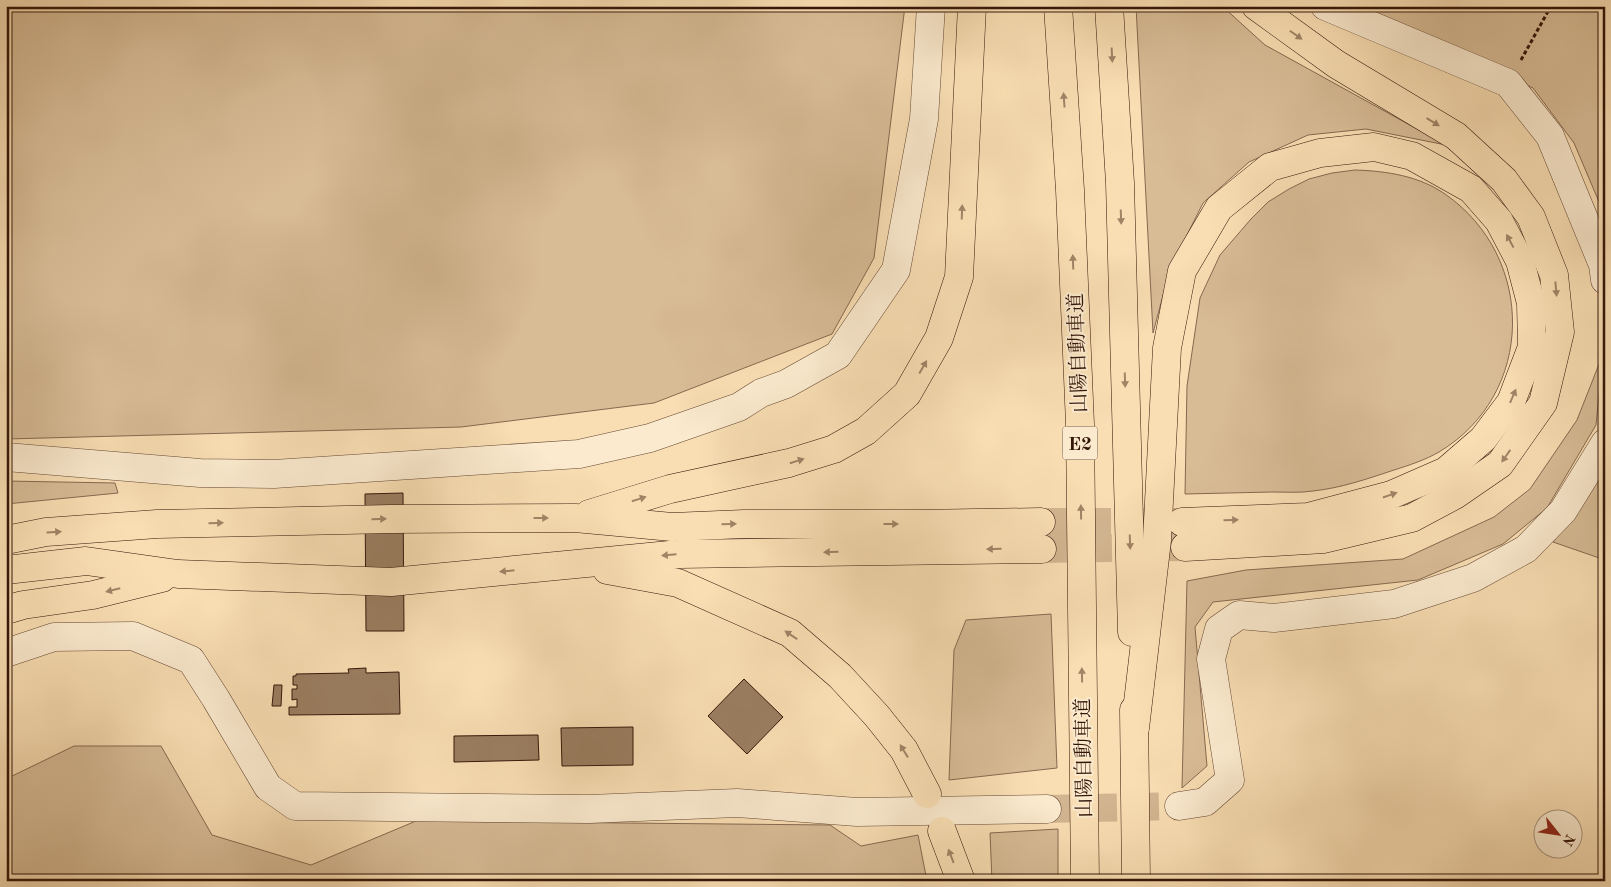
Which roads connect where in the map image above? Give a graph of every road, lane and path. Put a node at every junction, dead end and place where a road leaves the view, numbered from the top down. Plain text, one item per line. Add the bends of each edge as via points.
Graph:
1 (931, 6) edge
2 (972, 6) edge
3 (1058, 6) edge
4 (1109, 6) edge
5 (1256, 6) edge
6 (1325, 6) edge
7 (1551, 6) edge
8 (1508, 83) junction
9 (1605, 280) edge
10 (1605, 443) edge
11 (6, 457) edge
12 (575, 518) junction
13 (1041, 522) tunnel mouth
14 (6, 540) edge
15 (1042, 548) tunnel mouth
16 (573, 564) junction
17 (6, 570) edge
18 (178, 574) junction
19 (6, 610) edge
20 (6, 652) edge
21 (1135, 728) junction
22 (927, 794) dead end
23 (1179, 806) tunnel mouth
24 (1047, 809) tunnel mouth
25 (942, 831) dead end
26 (961, 881) edge
27 (1085, 881) edge
28 (1136, 881) edge

1 - 11 street via 924,119 896,270 838,355 786,384 739,406 650,438 579,454 274,474 200,473
12 -> 2 highway via 670,489 789,463 834,449 866,431 907,394 939,338 959,276
27 -> 3 highway, 山陽自動車道 / E2 via 1080,424
4 -> 21 highway, E2 via 1120,183
5 -> 21 highway via 1336,64 1456,136 1504,180 1531,218 1554,275 1560,332 1543,403 1500,464 1455,495 1412,518 1324,539 1184,534 1308,517 1391,495 1446,470 1483,439 1512,402 1532,347 1531,303 1520,261 1499,221 1471,188 1412,156 1374,147 1320,153 1270,167 1219,208 1182,271 1168,348 1157,540
6 - 8 street
7 - 8 path
8 - 9 street via 1550,136 1603,265
10 - 23 street via 1563,511 1526,549 1473,578 1394,604 1274,618 1239,615 1219,629 1211,659 1230,780 1205,802
12 -> 13 highway via 672,527
14 -> 12 highway via 46,532 158,524 391,518
15 -> 16 highway via 680,554
16 -> 18 highway via 391,582
22 -> 16 highway via 904,750 878,716 840,676 790,633 678,583
17 - 18 highway via 86,562
18 -> 19 highway via 93,595
20 - 24 street via 54,637 133,636 191,660 268,787 295,806 589,809 736,803 857,812
21 - 28 highway, E2
26 -> 25 highway

